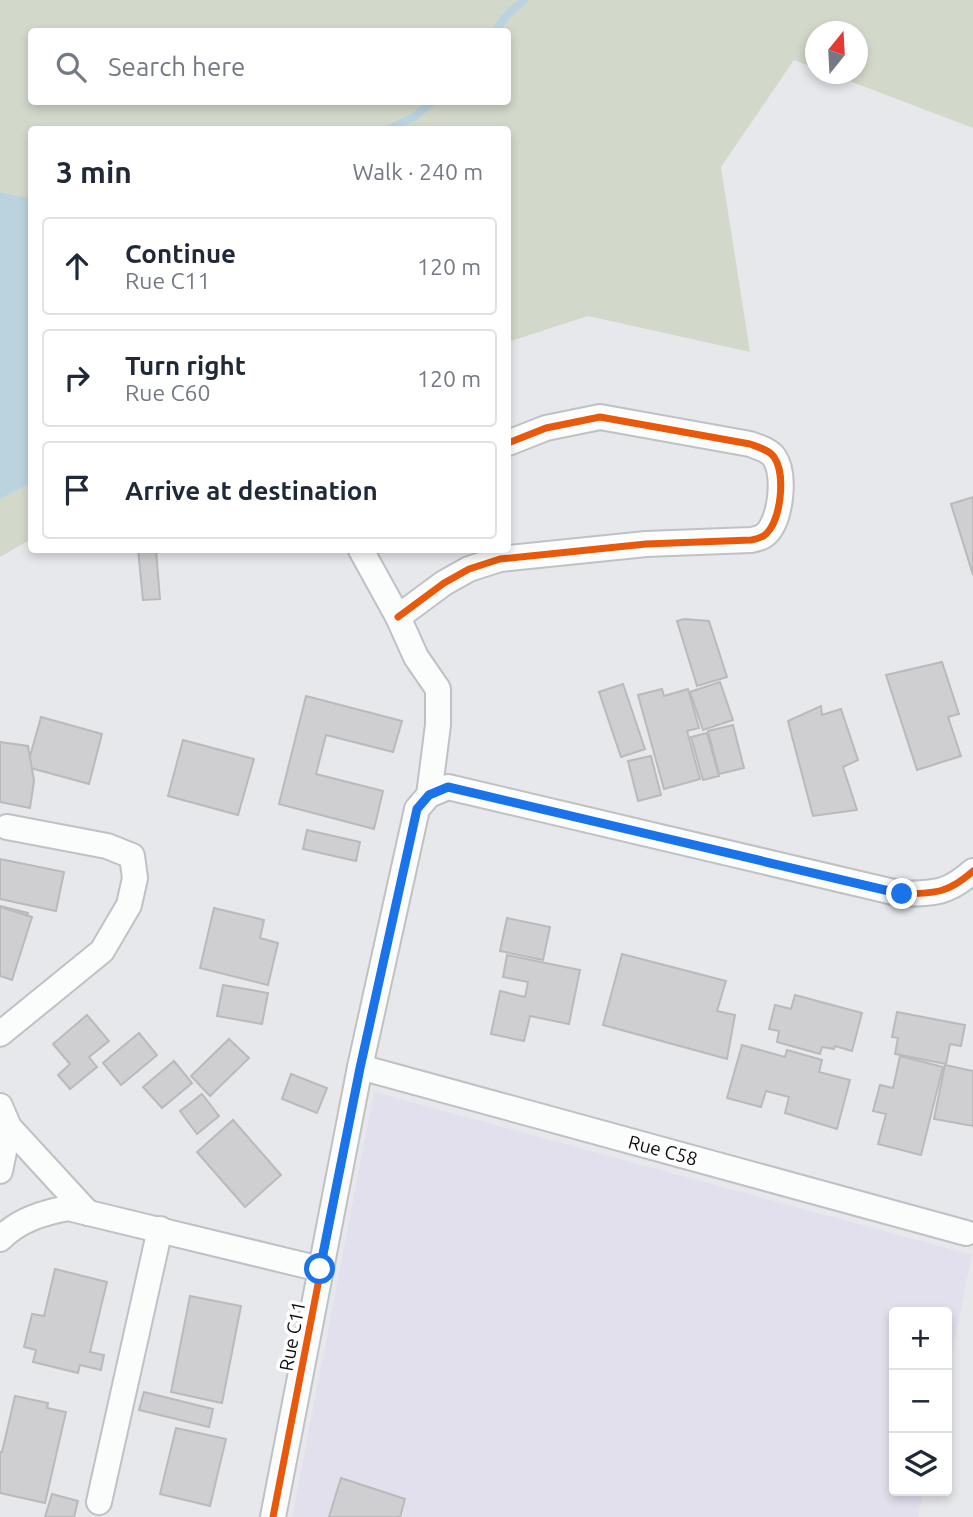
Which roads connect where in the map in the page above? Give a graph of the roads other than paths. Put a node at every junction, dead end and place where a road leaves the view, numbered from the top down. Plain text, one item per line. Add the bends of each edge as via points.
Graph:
1 (511, 442) edge
2 (363, 553) edge
3 (398, 617) junction
4 (429, 795) junction
5 (7, 827) dead end
6 (973, 871) edge
7 (0, 1034) edge
8 (360, 1068) junction
9 (5, 1116) edge
10 (0, 1171) edge
11 (88, 1213) junction
12 (160, 1229) junction
13 (965, 1233) dead end
14 (0, 1239) edge
15 (320, 1269) junction
16 (99, 1502) dead end
17 (273, 1517) edge

1 - 3 street via 546,428 600,417 750,444 772,453 781,468 775,522 765,536 751,540 646,544 500,559 468,569
2 - 3 street, Rue C11
3 - 4 street, Rue C11 via 416,657 438,689
4 - 6 street via 448,787 902,894 956,886
4 - 8 street, Rue C11 via 417,809
5 - 7 street via 107,846 132,856 135,878 128,905 102,951
8 - 13 street, Rue C58
8 - 15 street, Rue C11
9 - 10 street
9 - 11 street
11 - 12 street
11 - 14 street via 68,1208 39,1214
12 - 15 street
12 - 16 street
15 - 17 street, Rue C11

